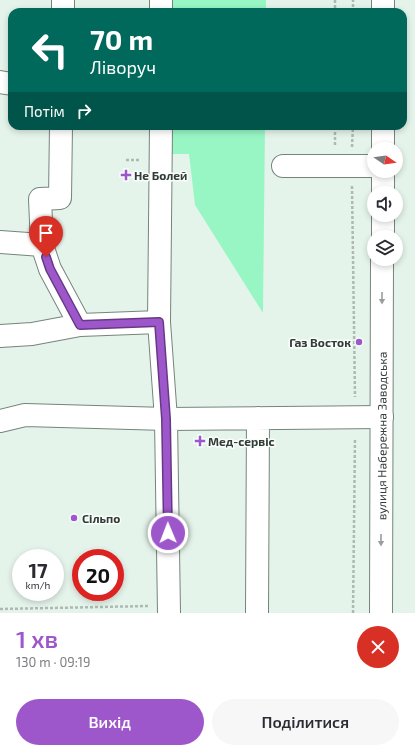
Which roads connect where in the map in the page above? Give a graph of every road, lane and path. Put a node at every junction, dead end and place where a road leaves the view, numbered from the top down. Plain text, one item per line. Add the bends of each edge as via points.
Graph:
1 (61, 130) edge
2 (161, 130) edge
3 (383, 130) edge
4 (383, 142) edge
5 (283, 166) dead end
6 (352, 166) junction
7 (367, 166) edge
8 (0, 242) edge
9 (42, 244) junction
10 (382, 266) edge
11 (159, 322) junction
12 (80, 325) junction
13 (0, 336) edge
14 (355, 417) junction
15 (382, 417) junction
16 (258, 418) junction
17 (166, 419) junction
18 (0, 421) edge
19 (0, 609) edge
20 (169, 609) edge
21 (257, 613) edge
22 (353, 613) edge
23 (381, 613) edge

1 - 9 main road via 60,198 40,199
2 - 11 main road
3 - 4 main road
5 - 6 main road
6 - 7 main road
6 - 14 path
8 - 9 main road
9 - 12 main road via 50,269
10 -> 15 main road, вулиця Набережна Заводська
11 - 12 main road
11 - 17 main road
12 - 13 main road via 32,334
14 - 15 main road
14 - 16 main road
14 - 22 path
15 -> 23 main road, вулиця Набережна Заводська
16 - 17 main road
16 - 21 main road
17 - 18 main road via 25,415
17 - 20 main road
19 - 20 path

